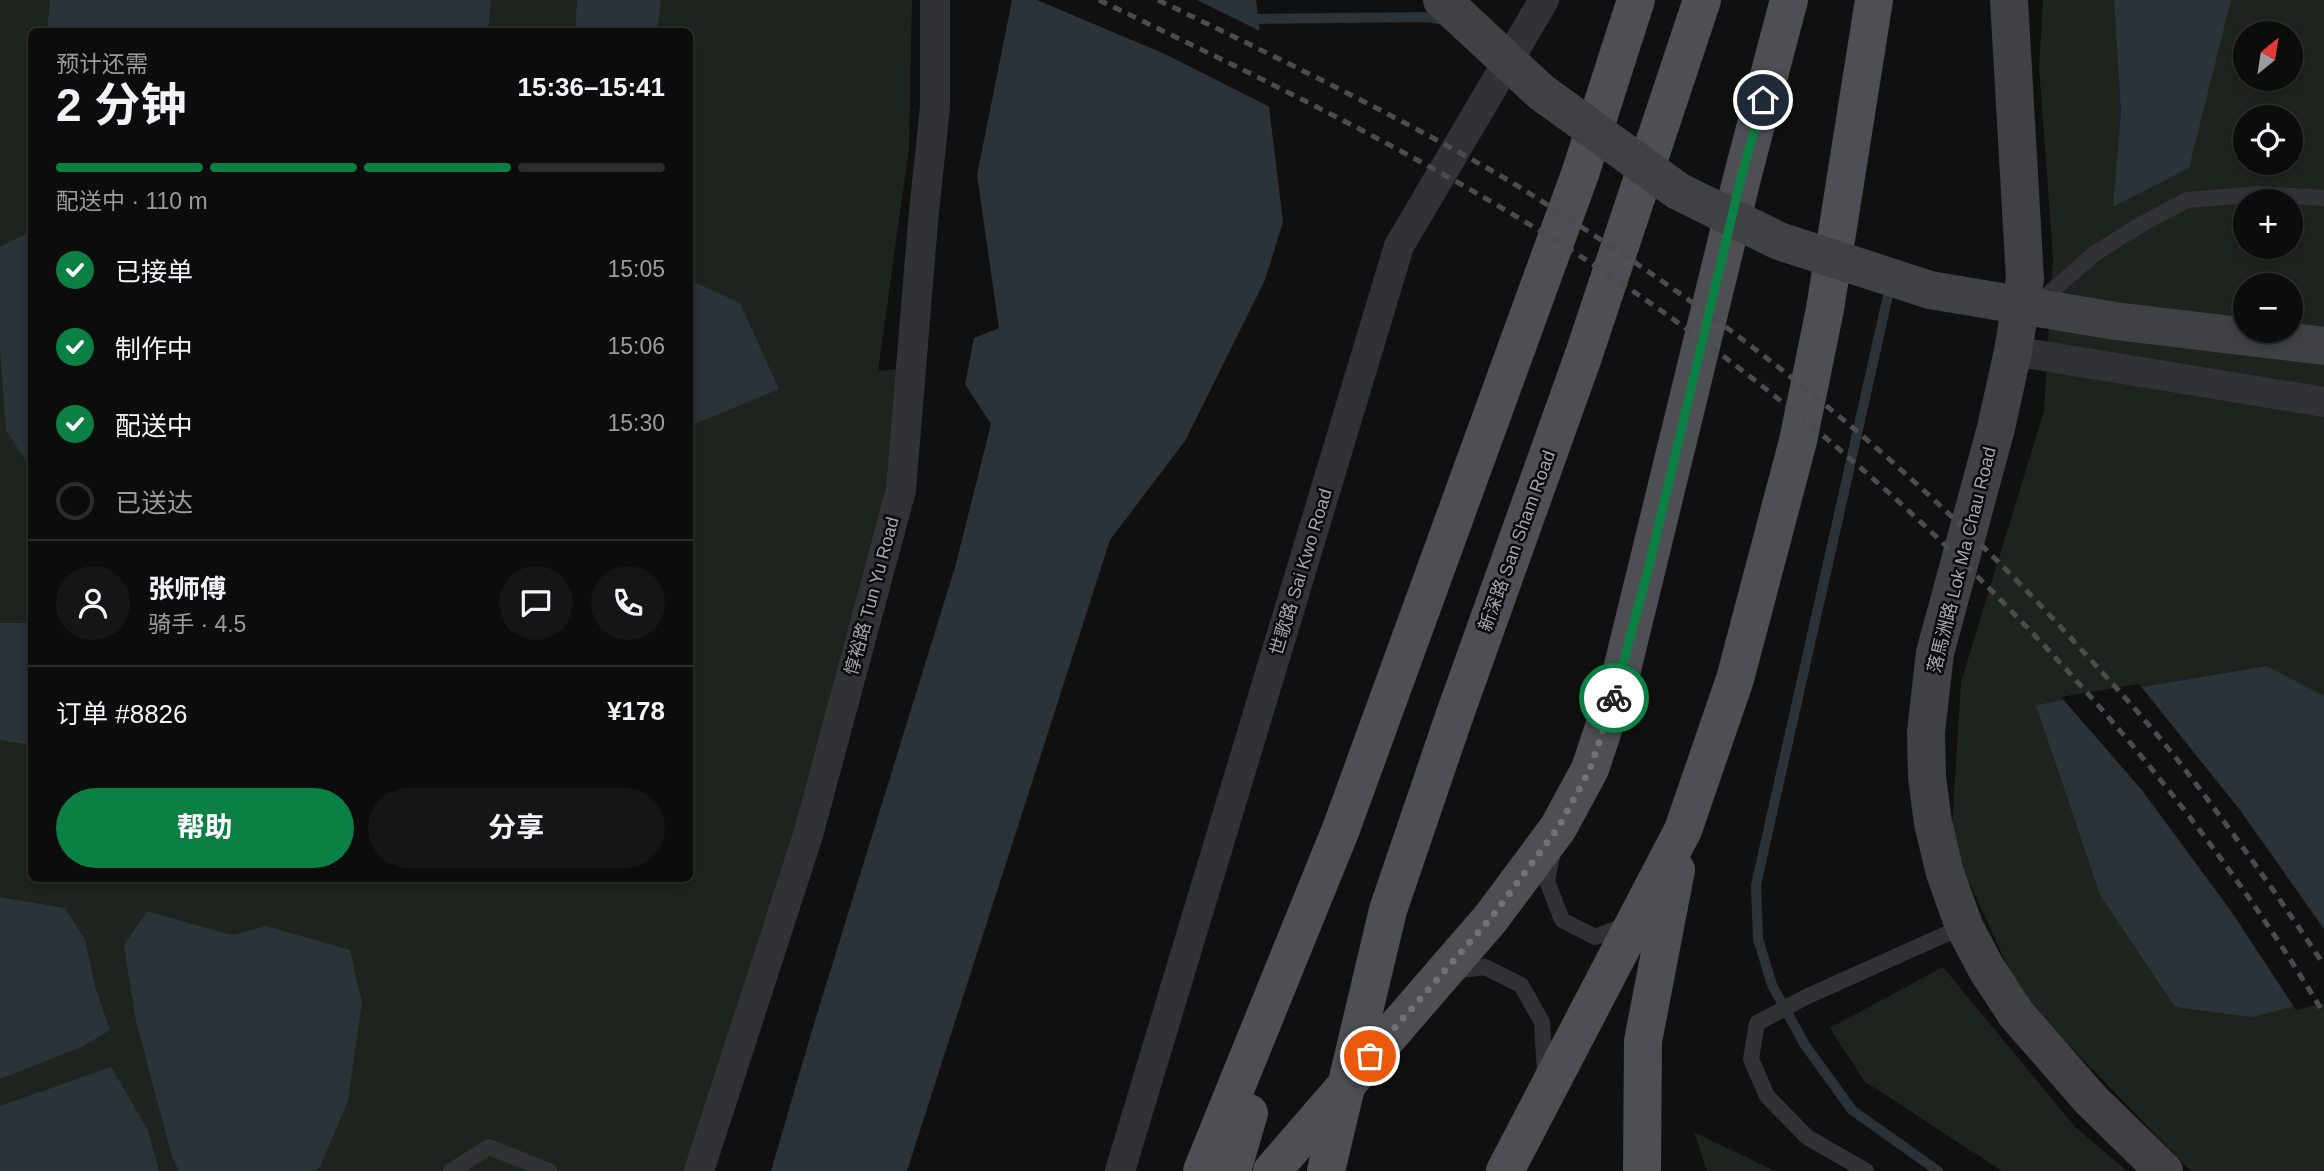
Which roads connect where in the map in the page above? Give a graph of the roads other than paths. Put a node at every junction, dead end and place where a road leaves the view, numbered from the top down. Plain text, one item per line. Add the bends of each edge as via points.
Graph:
1 (935, 0) edge
2 (1442, 0) edge
3 (1544, 0) edge
4 (1636, 0) edge
5 (1702, 0) edge
6 (1789, 0) edge
7 (1874, 0) edge
8 (2009, 0) edge
9 (2324, 198) edge
10 (2016, 335) junction
11 (2324, 346) edge
12 (2324, 402) edge
13 (1558, 828) junction
14 (1684, 830) junction
15 (1635, 922) junction
16 (1964, 926) junction
17 (1443, 973) junction
18 (1257, 1038) junction
19 (1546, 1091) junction
20 (451, 1171) edge
21 (548, 1171) edge
22 (699, 1171) edge
23 (1119, 1171) edge
24 (1202, 1171) edge
25 (1232, 1171) edge
26 (1272, 1171) edge
27 (1326, 1171) edge
28 (1505, 1171) edge
29 (1642, 1171) edge
30 (1866, 1171) edge
31 (2164, 1171) edge

1 - 22 street, 惇裕路 Tun Yu Road via 935,107 901,490 808,835
2 - 11 street, bridge via 1541,92 1678,191 1779,241 1930,290 2115,321
3 - 23 street, 世歌路 Sai Kwo Road via 1399,246
4 - 18 main road via 1580,174 1341,829
5 - 27 main road, 新深路 San Sham Road, bridge via 1583,357 1388,910
6 - 13 main road via 1742,174 1619,682 1590,769
7 - 14 main road via 1825,309 1798,441 1735,679
8 - 10 street, 落馬洲路 Lok Ma Chau Road via 2025,279
9 - 10 lane via 2260,194 2187,200 2094,254
10 - 12 street
10 - 16 street, 落馬洲路 Lok Ma Chau Road via 1942,627 1926,732 1933,823
13 - 15 lane via 1547,881 1562,920 1595,937
13 - 17 main road
14 - 15 main road
14 - 29 main road via 1643,1041
15 - 19 main road
16 - 30 lane via 1757,1023 1751,1059 1767,1096 1807,1137
16 - 31 street, 落馬洲路 Lok Ma Chau Road via 2016,1014 2091,1100
17 - 19 lane via 1485,967 1521,985 1542,1022
17 - 26 main road
18 - 24 main road
18 - 25 main road via 1249,1116
19 - 28 main road
20 - 21 lane via 489,1147

